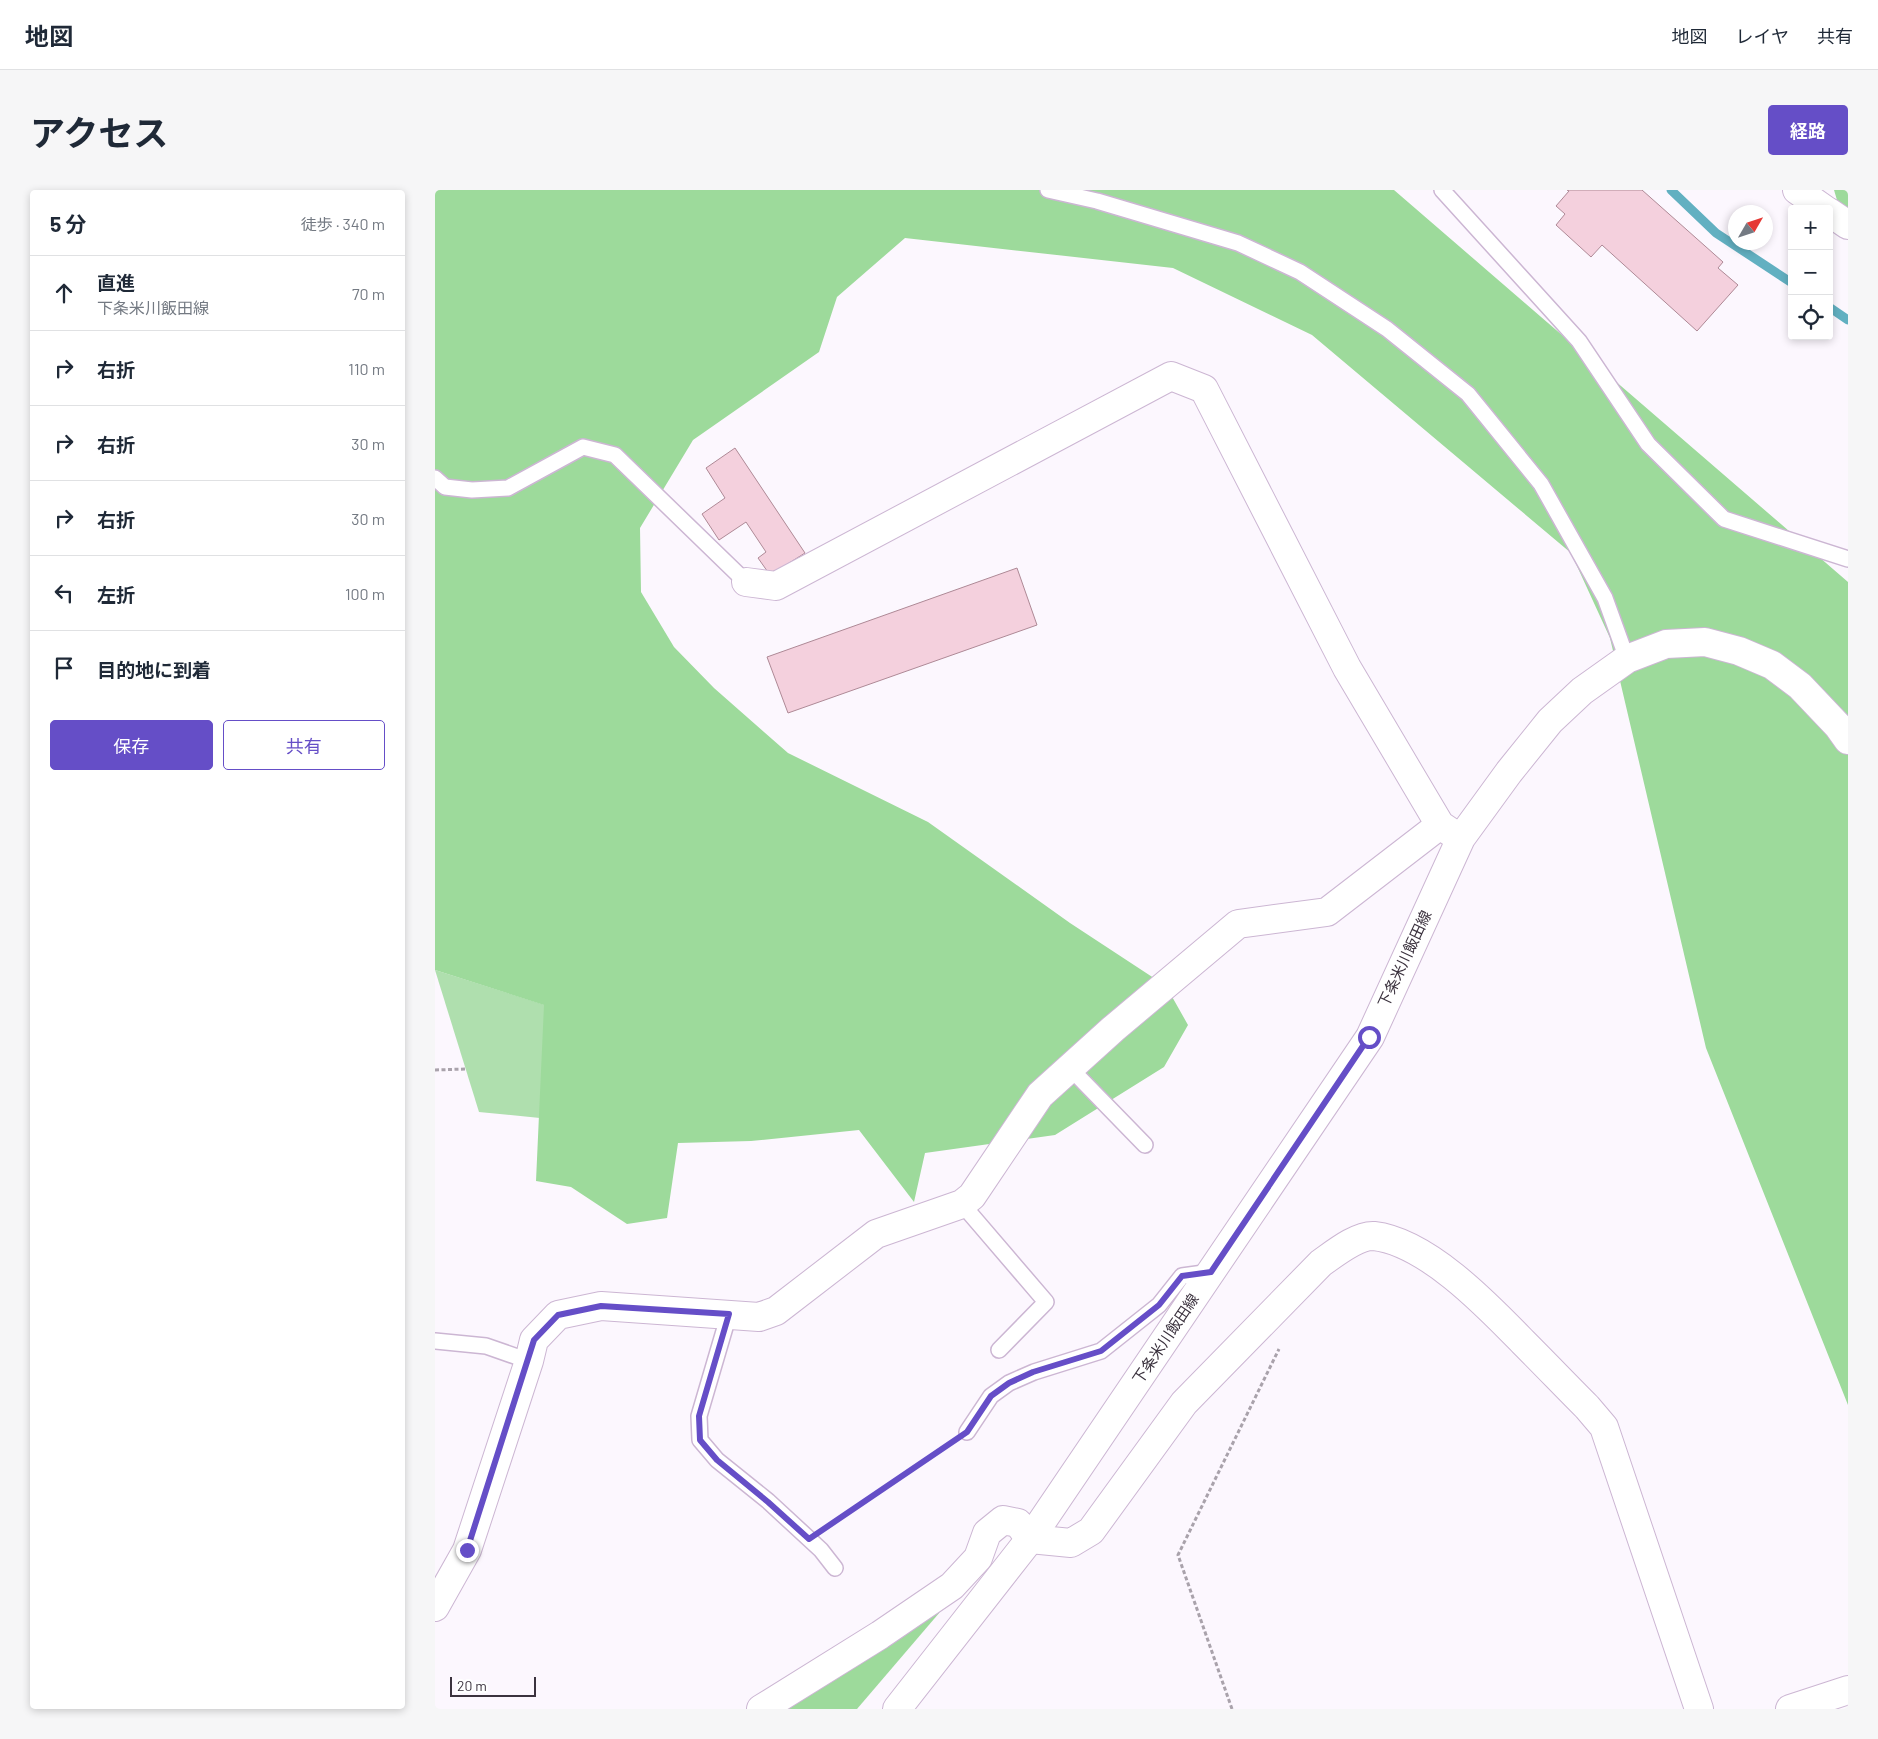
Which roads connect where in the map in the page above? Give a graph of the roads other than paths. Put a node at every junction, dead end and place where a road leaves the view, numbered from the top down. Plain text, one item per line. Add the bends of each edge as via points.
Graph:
1 (1048, 190) edge
2 (1442, 190) edge
3 (1797, 190) edge
4 (1818, 205) edge
5 (1833, 215) edge
6 (1848, 225) edge
7 (435, 478) edge
8 (1848, 559) edge
9 (746, 582) joint
10 (1627, 659) junction
11 (1848, 740) edge
12 (1451, 832) junction
13 (1070, 1068) junction
14 (1145, 1145) dead end
15 (962, 1204) junction
16 (1211, 1272) junction
17 (729, 1314) junction
18 (435, 1341) edge
19 (999, 1350) dead end
20 (529, 1360) junction
21 (967, 1432) road end
22 (1030, 1539) junction
23 (835, 1568) dead end
24 (435, 1607) edge
25 (1848, 1690) edge
26 (761, 1709) edge
27 (897, 1709) edge
28 (1699, 1709) edge
29 (1791, 1709) edge

1 - 10 lane via 1097,201 1238,243 1300,272 1387,329 1468,394 1541,484 1605,598
2 - 8 lane via 1579,341 1648,444 1724,519
3 - 4 street
5 - 6 street
7 - 9 lane via 445,487 472,490 508,488 583,447 615,455
9 - 12 street via 776,586 1171,376 1204,389 1347,668
10 - 11 street, 下条米川飯田線 via 1666,644 1705,642 1739,651 1772,665 1800,686
10 - 12 street, 下条米川飯田線 via 1582,691 1550,722 1509,772
12 - 13 street via 1327,912 1238,924
12 - 16 street, 下条米川飯田線 via 1369,1037
13 - 14 lane
13 - 15 street via 1040,1095 972,1196
15 - 17 street via 876,1234 777,1311 759,1317
15 - 19 lane via 1046,1302
16 - 21 lane via 1182,1276 1159,1305 1101,1351 1033,1372 1009,1383 991,1396
16 - 22 street, 下条米川飯田線
17 - 20 street via 601,1306 566,1313 558,1315 534,1340
17 - 23 lane via 699,1416 700,1440 717,1460 821,1550
18 - 20 lane via 486,1346
20 - 24 street via 467,1550
22 - 26 street via 1018,1523 1003,1520 987,1533 978,1558 952,1586
22 - 27 street, 下条米川飯田線
22 - 28 street via 1071,1543 1091,1531 1184,1403 1321,1263 1345,1245 1373,1236 1403,1244 1438,1265 1478,1296 1604,1427
25 - 29 street

